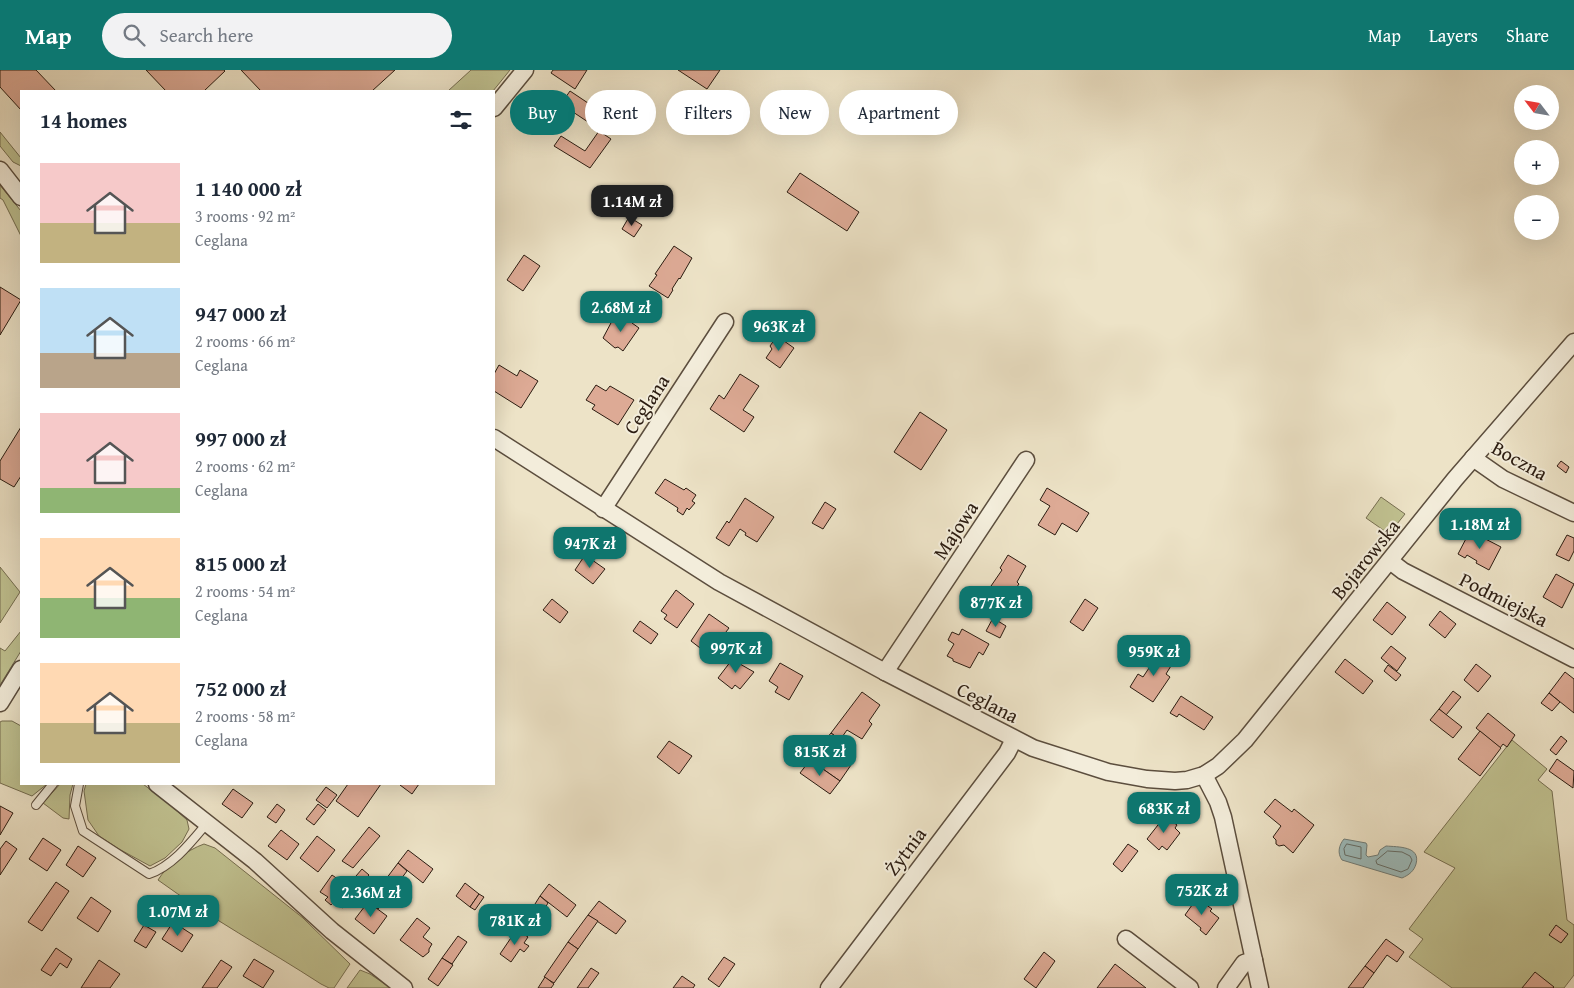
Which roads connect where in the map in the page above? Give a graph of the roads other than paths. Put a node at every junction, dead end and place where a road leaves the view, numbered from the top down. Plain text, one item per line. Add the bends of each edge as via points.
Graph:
1 (525, 70) edge
2 (495, 107) edge
3 (0, 170) edge
4 (20, 196) edge
5 (725, 322) dead end
6 (1574, 342) edge
7 (495, 439) edge
8 (1473, 458) junction
9 (1026, 460) dead end
10 (603, 509) junction
11 (1574, 512) edge
12 (1390, 561) junction
13 (1574, 659) edge
14 (885, 672) junction
15 (19, 677) edge
16 (0, 703) edge
17 (1014, 739) junction
18 (1204, 775) junction
19 (52, 785) edge
20 (79, 785) edge
21 (158, 785) edge
22 (36, 805) dead end
23 (208, 822) junction
24 (1126, 939) dead end
25 (1254, 960) junction
26 (404, 988) edge
27 (829, 988) edge
28 (1190, 988) edge
29 (1226, 988) edge
30 (1260, 988) edge

1 - 2 street
3 - 4 street
5 - 10 street, Ceglana
6 - 8 street, Bojarowska
7 - 10 street, Ceglana
8 - 11 street, Boczna via 1502,480
8 - 12 street, Bojarowska
9 - 14 street, Majowa
10 - 14 street, Ceglana via 719,582
12 - 13 street, Podmiejska via 1403,571
12 - 18 street, Bojarowska via 1245,740
14 - 17 street, Ceglana
15 - 16 street
17 - 18 street, Ceglana via 1051,755 1131,777 1175,781
17 - 27 street, Żytnia via 1007,753
18 - 25 street via 1223,817
19 - 22 lane
20 - 23 lane via 75,806 83,831 149,874 162,870
21 - 23 street
23 - 26 street via 332,931
24 - 28 street
25 - 29 street via 1244,963
25 - 30 street

